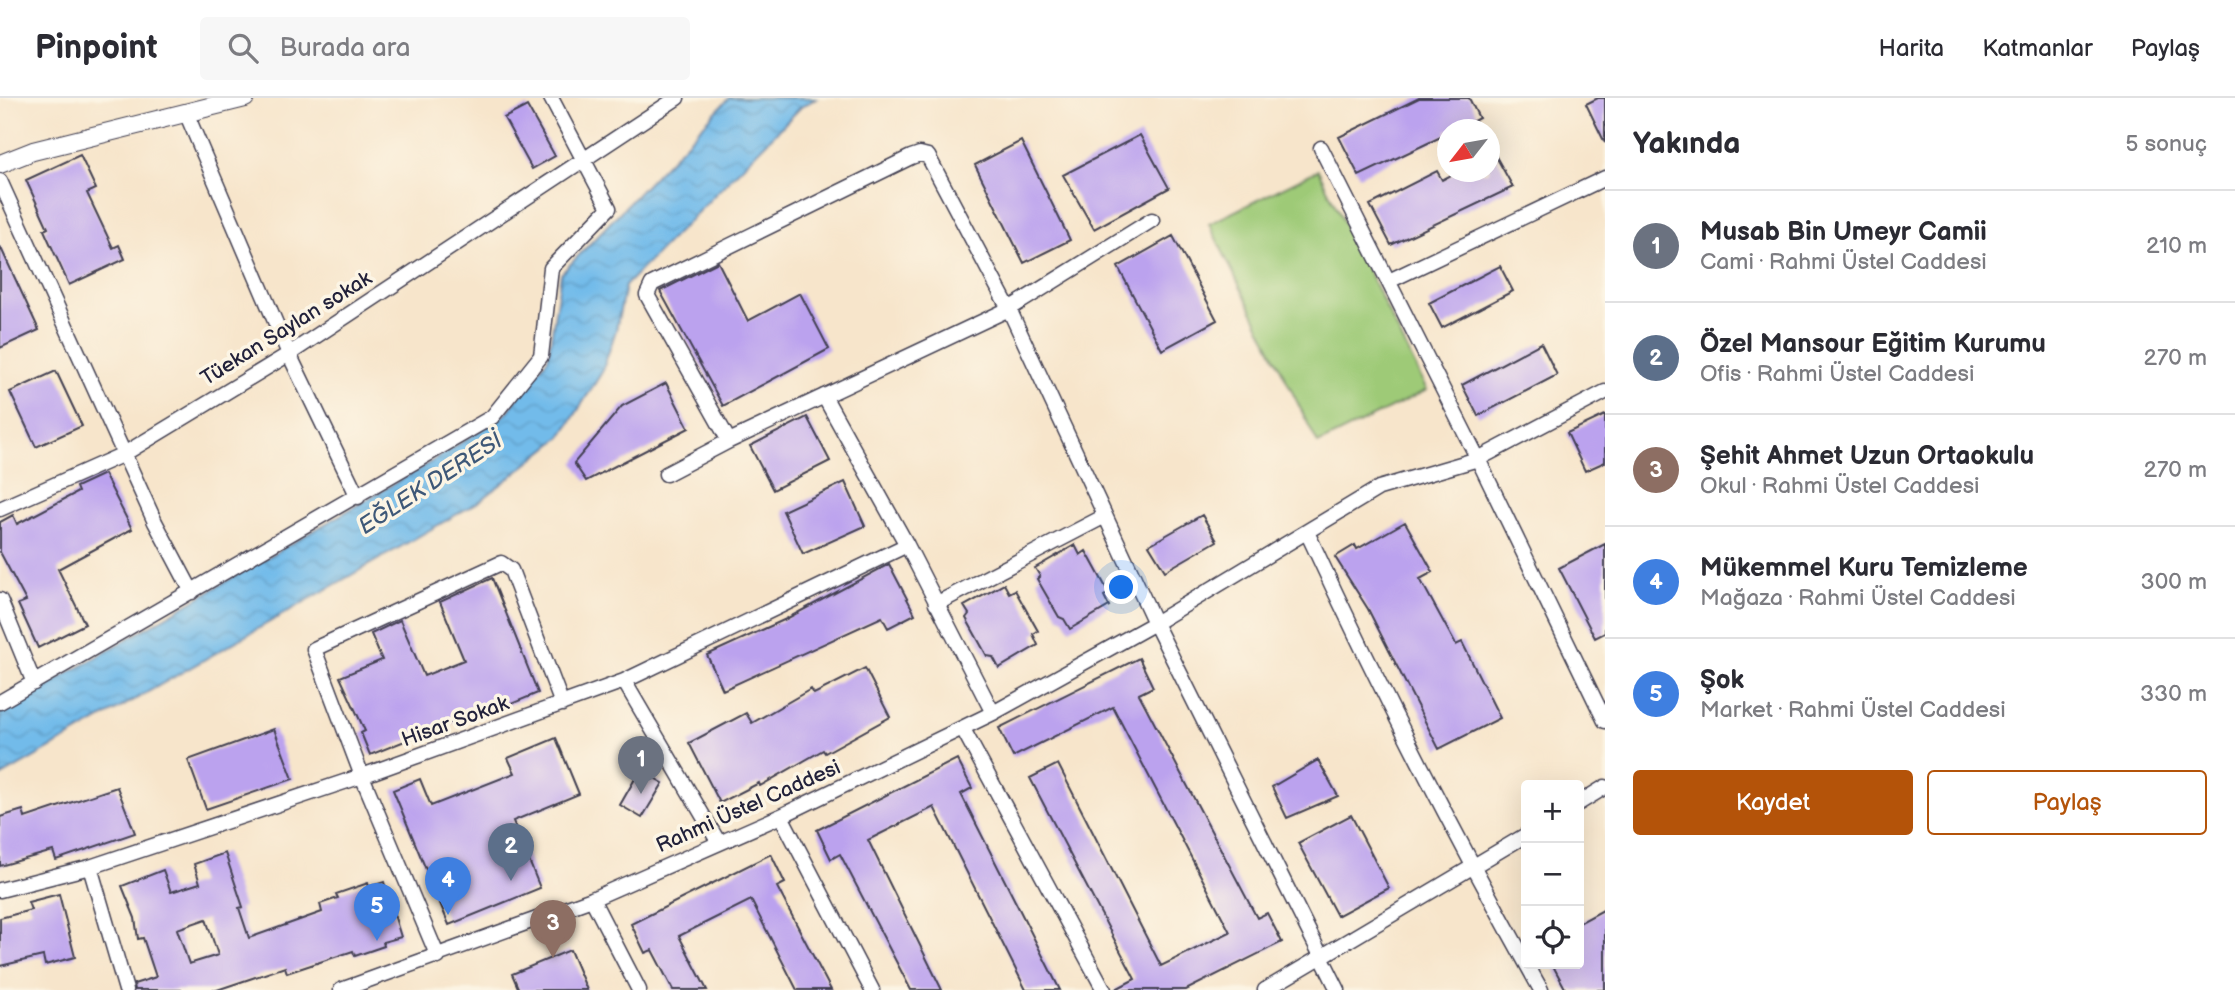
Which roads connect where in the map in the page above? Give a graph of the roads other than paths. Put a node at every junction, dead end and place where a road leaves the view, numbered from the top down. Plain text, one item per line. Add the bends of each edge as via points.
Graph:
1 (245, 98) edge
2 (551, 98) edge
3 (677, 98) edge
4 (187, 115) junction
5 (1321, 148) dead end
6 (583, 162) junction
7 (0, 164) edge
8 (1605, 178) edge
9 (0, 181) edge
10 (1152, 220) dead end
11 (1389, 281) junction
12 (1009, 309) junction
13 (289, 354) junction
14 (1605, 392) edge
15 (824, 396) junction
16 (729, 441) junction
17 (124, 454) junction
18 (1478, 459) junction
19 (666, 474) dead end
20 (358, 497) junction
21 (0, 509) edge
22 (1105, 516) junction
23 (1307, 531) junction
24 (907, 545) junction
25 (192, 592) junction
26 (0, 600) edge
27 (936, 604) junction
28 (1155, 623) junction
29 (624, 681) junction
30 (34, 683) junction
31 (0, 702) edge
32 (562, 704) junction
33 (993, 713) junction
34 (1605, 721) edge
35 (962, 729) junction
36 (362, 776) junction
37 (1605, 787) edge
38 (1584, 800) edge
39 (781, 816) junction
40 (1521, 838) edge
41 (719, 843) junction
42 (90, 867) junction
43 (1472, 869) junction
44 (0, 890) edge
45 (592, 899) junction
46 (438, 957) junction
47 (1320, 957) junction
48 (385, 983) edge
49 (127, 990) edge
50 (341, 990) edge
51 (639, 990) edge
52 (872, 990) edge
53 (1104, 990) edge
54 (1265, 990) edge
55 (1338, 990) edge
56 (1541, 990) edge

1 - 4 street
2 - 6 street
3 - 6 street, Tüekan Saylan sokak
4 - 7 street via 33,151
4 - 13 street
5 - 11 street
6 - 13 street, Tüekan Saylan sokak
6 - 20 street via 608,208 551,268 541,356 492,417
8 - 11 street
9 - 17 street
10 - 12 street
11 - 18 street
12 - 15 street
12 - 16 street via 928,156 911,157 652,284 647,295
12 - 22 street
13 - 17 street, Tüekan Saylan sokak
13 - 20 street
14 - 18 street, Rahmi Üstel Caddesi
15 - 16 street
15 - 24 street
16 - 19 street
17 - 21 street, Tüekan Saylan sokak
17 - 25 street
18 - 23 street, Rahmi Üstel Caddesi via 1379,488
18 - 34 street
20 - 25 street
22 - 27 street
22 - 28 street
23 - 28 street, Rahmi Üstel Caddesi
23 - 43 street
24 - 27 street
24 - 29 street, Hisar Sokak
25 - 30 street
26 - 30 street
27 - 33 street
28 - 33 street, Rahmi Üstel Caddesi
28 - 47 street
29 - 32 street, Hisar Sokak
29 - 41 street
30 - 31 street
32 - 36 street, Hisar Sokak
32 - 36 street via 511,570 501,563 314,649
33 - 35 street, Rahmi Üstel Caddesi
35 - 39 street, Rahmi Üstel Caddesi
35 - 53 street
36 - 42 street, Hisar Sokak
36 - 46 street
37 - 38 street
39 - 41 street, Rahmi Üstel Caddesi
39 - 52 street
40 - 43 street
41 - 45 street, Rahmi Üstel Caddesi
42 - 44 street, Hisar Sokak
42 - 49 street
43 - 47 street
43 - 56 street
45 - 46 street, Rahmi Üstel Caddesi
45 - 51 street
46 - 48 street, Rahmi Üstel Caddesi
47 - 54 street
47 - 55 street
48 - 50 street, Rahmi Üstel Caddesi

